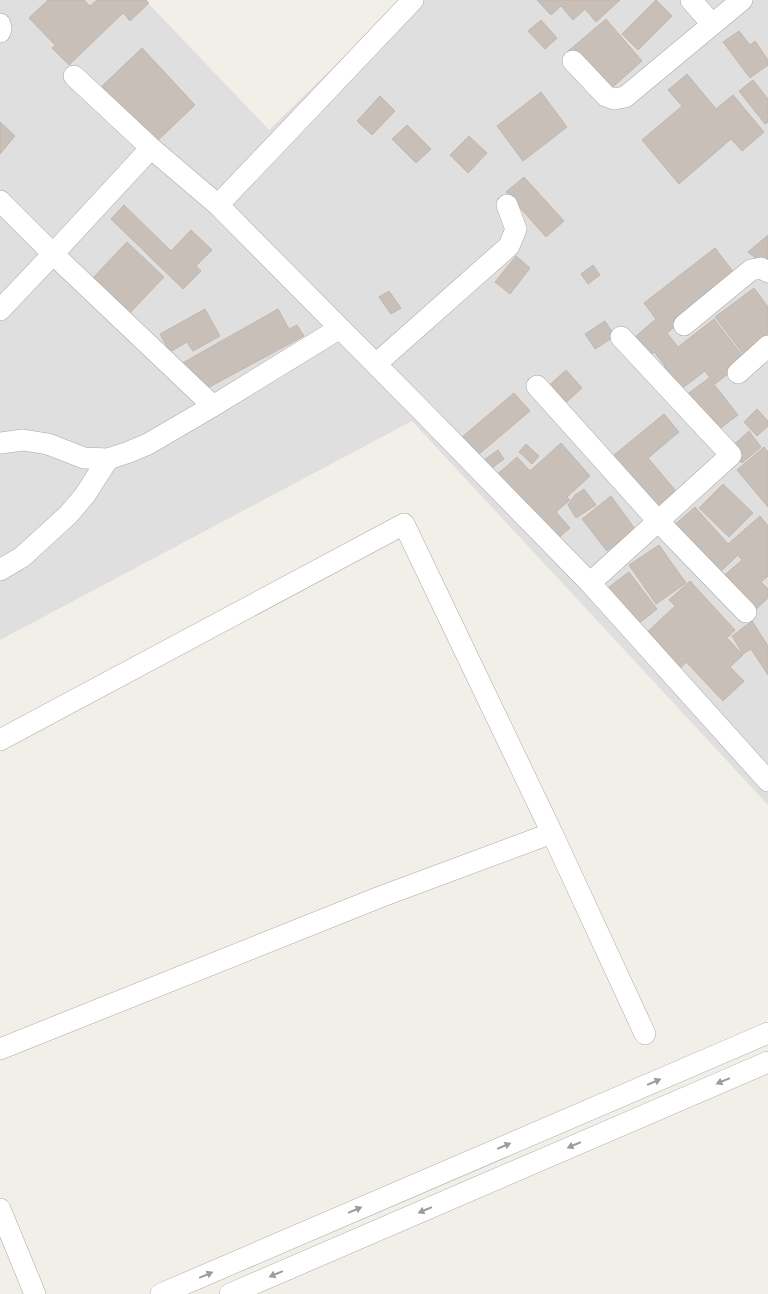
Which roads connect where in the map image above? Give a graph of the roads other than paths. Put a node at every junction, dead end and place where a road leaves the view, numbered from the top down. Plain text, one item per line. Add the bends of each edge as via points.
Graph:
1 (413, 0) edge
2 (691, 0) edge
3 (742, 0) edge
4 (0, 24) edge
5 (712, 24) junction
6 (0, 32) edge
7 (573, 61) dead end
8 (74, 76) dead end
9 (151, 148) junction
10 (0, 201) edge
11 (218, 205) junction
12 (507, 205) dead end
13 (53, 254) junction
14 (768, 272) edge
15 (0, 310) edge
16 (684, 325) dead end
17 (340, 328) junction
18 (621, 337) dead end
19 (768, 346) edge
20 (376, 364) junction
21 (738, 373) dead end
22 (537, 386) dead end
23 (213, 406) junction
24 (0, 443) edge
25 (108, 459) junction
26 (658, 521) junction
27 (0, 570) edge
28 (590, 583) junction
29 (746, 612) dead end
30 (0, 740) edge
31 (768, 781) edge
32 (552, 833) junction
33 (768, 1033) edge
34 (645, 1034) dead end
35 (0, 1049) edge
36 (768, 1062) edge
37 (0, 1210) edge
38 (35, 1294) edge
39 (161, 1294) edge
40 (230, 1294) edge

1 - 11 street
2 - 5 street
3 - 5 street
4 - 6 street
5 - 7 street via 625,97 614,99 606,96
8 - 9 street
9 - 11 street
9 - 13 street
10 - 13 street
11 - 17 street
12 - 20 street via 516,228 509,246
13 - 15 street
13 - 23 street
14 - 16 street via 762,268 751,270
17 - 20 street
17 - 23 street
18 - 26 street via 731,454
19 - 21 street
20 - 28 street
22 - 26 street
23 - 25 street via 148,444
24 - 25 street via 23,440 48,444 84,458
25 - 27 street via 68,515 22,557
26 - 28 street
26 - 29 street
28 - 31 street
30 - 32 street via 404,524
32 - 34 street
32 - 35 street via 380,897
39 -> 33 street
36 -> 40 street
37 - 38 street

